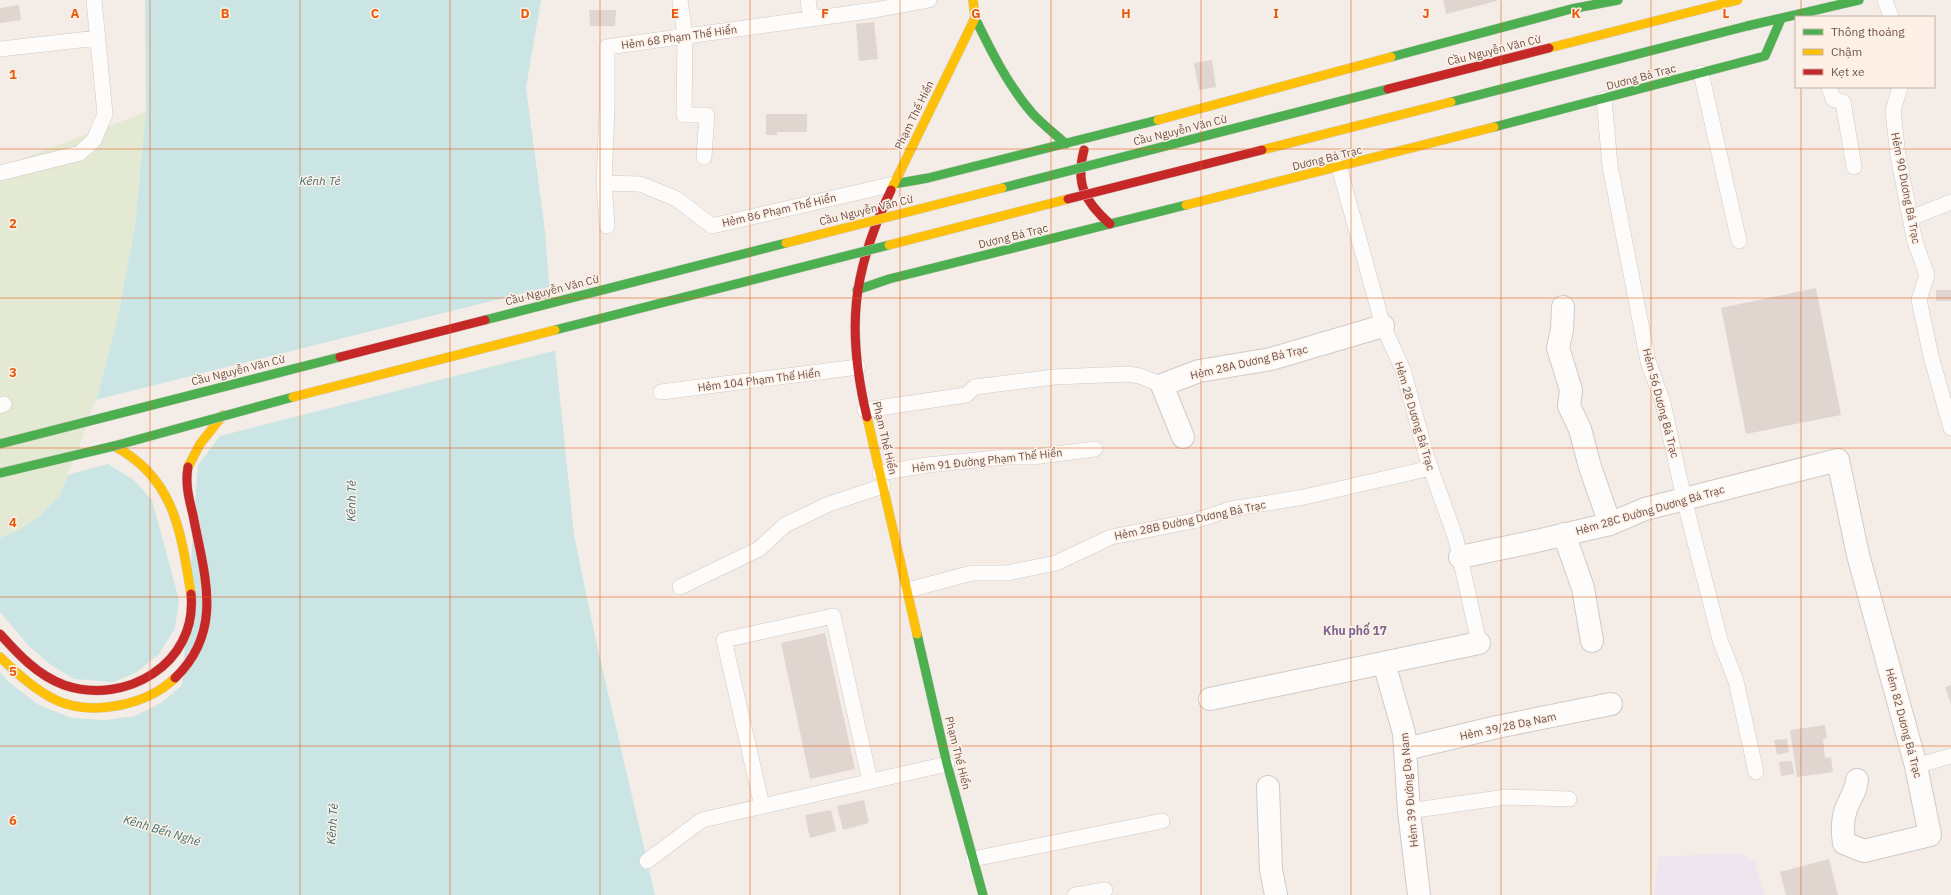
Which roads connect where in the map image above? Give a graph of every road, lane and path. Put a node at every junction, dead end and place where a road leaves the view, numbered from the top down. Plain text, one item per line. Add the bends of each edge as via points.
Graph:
1 (94, 0) edge
2 (680, 0) edge
3 (808, 0) edge
4 (929, 0) edge
5 (973, 0) edge
6 (1618, 0) edge
7 (1738, 0) edge
8 (1859, 0) edge
9 (1885, 0) edge
10 (1569, 5) edge
11 (1810, 15) edge
12 (1891, 16) edge
13 (1795, 17) edge
14 (975, 18) junction
15 (811, 19) junction
16 (1781, 19) junction
17 (684, 36) junction
18 (98, 38) junction
19 (0, 49) edge
20 (1701, 73) junction
21 (1829, 88) edge
22 (1900, 88) edge
23 (1604, 99) junction
24 (1092, 138) junction
25 (1066, 144) junction
26 (704, 158) dead end
27 (1339, 167) junction
28 (1854, 167) dead end
29 (0, 173) edge
30 (604, 183) junction
31 (894, 184) junction
32 (1951, 202) edge
33 (1911, 218) junction
34 (1110, 224) junction
35 (607, 226) dead end
36 (1739, 241) dead end
37 (857, 290) junction
38 (1563, 307) dead end
39 (1383, 326) junction
40 (858, 367) junction
41 (1162, 385) junction
42 (661, 392) dead end
43 (865, 410) junction
44 (223, 415) junction
45 (1951, 428) edge
46 (1183, 437) dead end
47 (0, 444) edge
48 (114, 446) junction
49 (1095, 449) dead end
50 (1838, 460) joint
51 (1431, 468) junction
52 (0, 473) edge
53 (882, 479) junction
54 (1684, 499) junction
55 (1610, 524) junction
56 (1564, 534) junction
57 (1460, 557) junction
58 (680, 587) dead end
59 (908, 590) junction
60 (0, 634) edge
61 (1592, 641) dead end
62 (1479, 643) joint
63 (0, 657) edge
64 (1384, 664) junction
65 (1210, 699) dead end
66 (1610, 704) dead end
67 (1406, 749) junction
68 (1951, 756) edge
69 (947, 764) junction
70 (1916, 766) junction
71 (1756, 772) dead end
72 (1857, 780) dead end
73 (870, 781) junction
74 (1268, 787) dead end
75 (1569, 799) dead end
76 (762, 806) junction
77 (1409, 811) junction
78 (1162, 821) dead end
79 (973, 859) junction
80 (647, 861) dead end
81 (1105, 890) dead end
82 (983, 895) edge
83 (1075, 895) edge
84 (1276, 895) edge
85 (1419, 895) edge

1 - 18 lane
2 - 17 lane
3 - 15 lane
4 - 15 lane, Hẻm 68 Phạm Thế Hiển
5 - 14 main road
6 - 10 main road
7 - 47 main road, Cầu Nguyễn Văn Cừ, bridge
8 - 11 main road
9 - 12 lane
10 - 24 main road
13 - 16 main road
14 - 25 main road via 993,55 1033,114
14 - 31 main road, Phạm Thế Hiển
15 - 17 lane, Hẻm 68 Phạm Thế Hiển
16 - 20 main road, Dương Bá Trạc via 1764,56
16 - 44 main road, bridge
17 - 26 lane via 684,115 707,115
17 - 30 lane, Hẻm 68 Phạm Thế Hiển via 607,47
18 - 19 lane
18 - 29 lane via 105,114 94,140 80,152
20 - 23 main road, Dương Bá Trạc
20 - 36 lane
21 - 28 lane via 1833,99 1843,102
22 - 33 lane, Hẻm 90 Dương Bá Trạc via 1893,111 1898,156
23 - 27 main road, Dương Bá Trạc
23 - 54 lane, Hẻm 56 Dương Bá Trạc via 1610,166 1648,361 1663,403
24 - 25 main road
24 - 34 main road via 1083,151 1081,182 1086,200 1095,212
25 - 31 main road
27 - 34 main road, Dương Bá Trạc
27 - 39 lane, Hẻm 28 Dương Bá Trạc
30 - 31 lane, Hẻm 86 Phạm Thế Hiển via 640,184 677,199 712,226
30 - 35 lane, Hẻm 68 Phạm Thế Hiển
31 - 37 main road, Phạm Thế Hiển via 871,238
32 - 33 lane
33 - 45 lane, Hẻm 90 Dương Bá Trạc via 1915,242 1927,275 1919,300
34 - 37 main road, Dương Bá Trạc via 889,279
37 - 40 main road, Phạm Thế Hiển via 855,326
38 - 55 street via 1558,348 1571,390 1569,406 1580,429
39 - 41 street, Hẻm 28A Dương Bá Trạc via 1271,359 1199,371
39 - 51 lane, Hẻm 28 Dương Bá Trạc via 1403,370
40 - 42 lane, Hẻm 104 Phạm Thế Hiển
40 - 43 main road, Phạm Thế Hiển
41 - 43 lane via 1128,374 1054,377 976,387 966,395
41 - 46 street
43 - 53 main road, Phạm Thế Hiển
44 - 48 main road, bridge
44 - 63 main road via 190,458 187,476 188,494 208,597 203,634 194,656 184,668 169,684 140,701 121,706 83,708 66,704 44,693
48 - 52 main road, bridge
48 - 60 main road via 143,464 166,495 182,550 191,599 182,642 155,672 139,683 107,692 76,688 53,680 24,660
49 - 53 lane, Hẻm 91 Đường Phạm Thế Hiển via 927,465
50 - 54 street, Hẻm 28C Đường Dương Bá Trạc
50 - 70 street, Hẻm 82 Dương Bá Trạc via 1858,555
51 - 57 lane, Hẻm 28 Dương Bá Trạc
51 - 59 lane, Hẻm 28B Đường Dương Bá Trạc via 1304,497 1231,508 1198,520 1111,537 1056,563 1007,573 972,573
53 - 58 lane, Hẻm 91 Đường Phạm Thế Hiển via 785,525 759,550
53 - 59 main road, Phạm Thế Hiển
54 - 55 street, Hẻm 28C Đường Dương Bá Trạc via 1645,509
54 - 71 lane, Hẻm 56 Dương Bá Trạc via 1720,640 1736,681
55 - 56 street, Hẻm 28C Đường Dương Bá Trạc
56 - 57 street, Hẻm 28C Đường Dương Bá Trạc
56 - 61 street via 1583,588
57 - 62 lane, Hẻm 28 Dương Bá Trạc
59 - 69 main road, Phạm Thế Hiển
62 - 64 street
64 - 65 street
64 - 67 street, Hẻm 39 Đường Dạ Nam via 1404,733
66 - 67 street, Hẻm 39/28 Dạ Nam
67 - 77 street, Hẻm 39 Đường Dạ Nam
68 - 70 lane
69 - 73 lane
69 - 79 main road, Phạm Thế Hiển
70 - 72 street, Hẻm 82 Dương Bá Trạc via 1930,835 1890,846 1864,851 1844,843 1842,828 1846,808 1856,789
73 - 76 lane
73 - 76 lane via 833,616 724,640
74 - 84 street via 1271,870
75 - 77 lane via 1506,797
76 - 80 lane via 702,820
77 - 85 street, Hẻm 39 Đường Dạ Nam
78 - 79 lane
79 - 82 main road, Phạm Thế Hiển
81 - 83 lane

